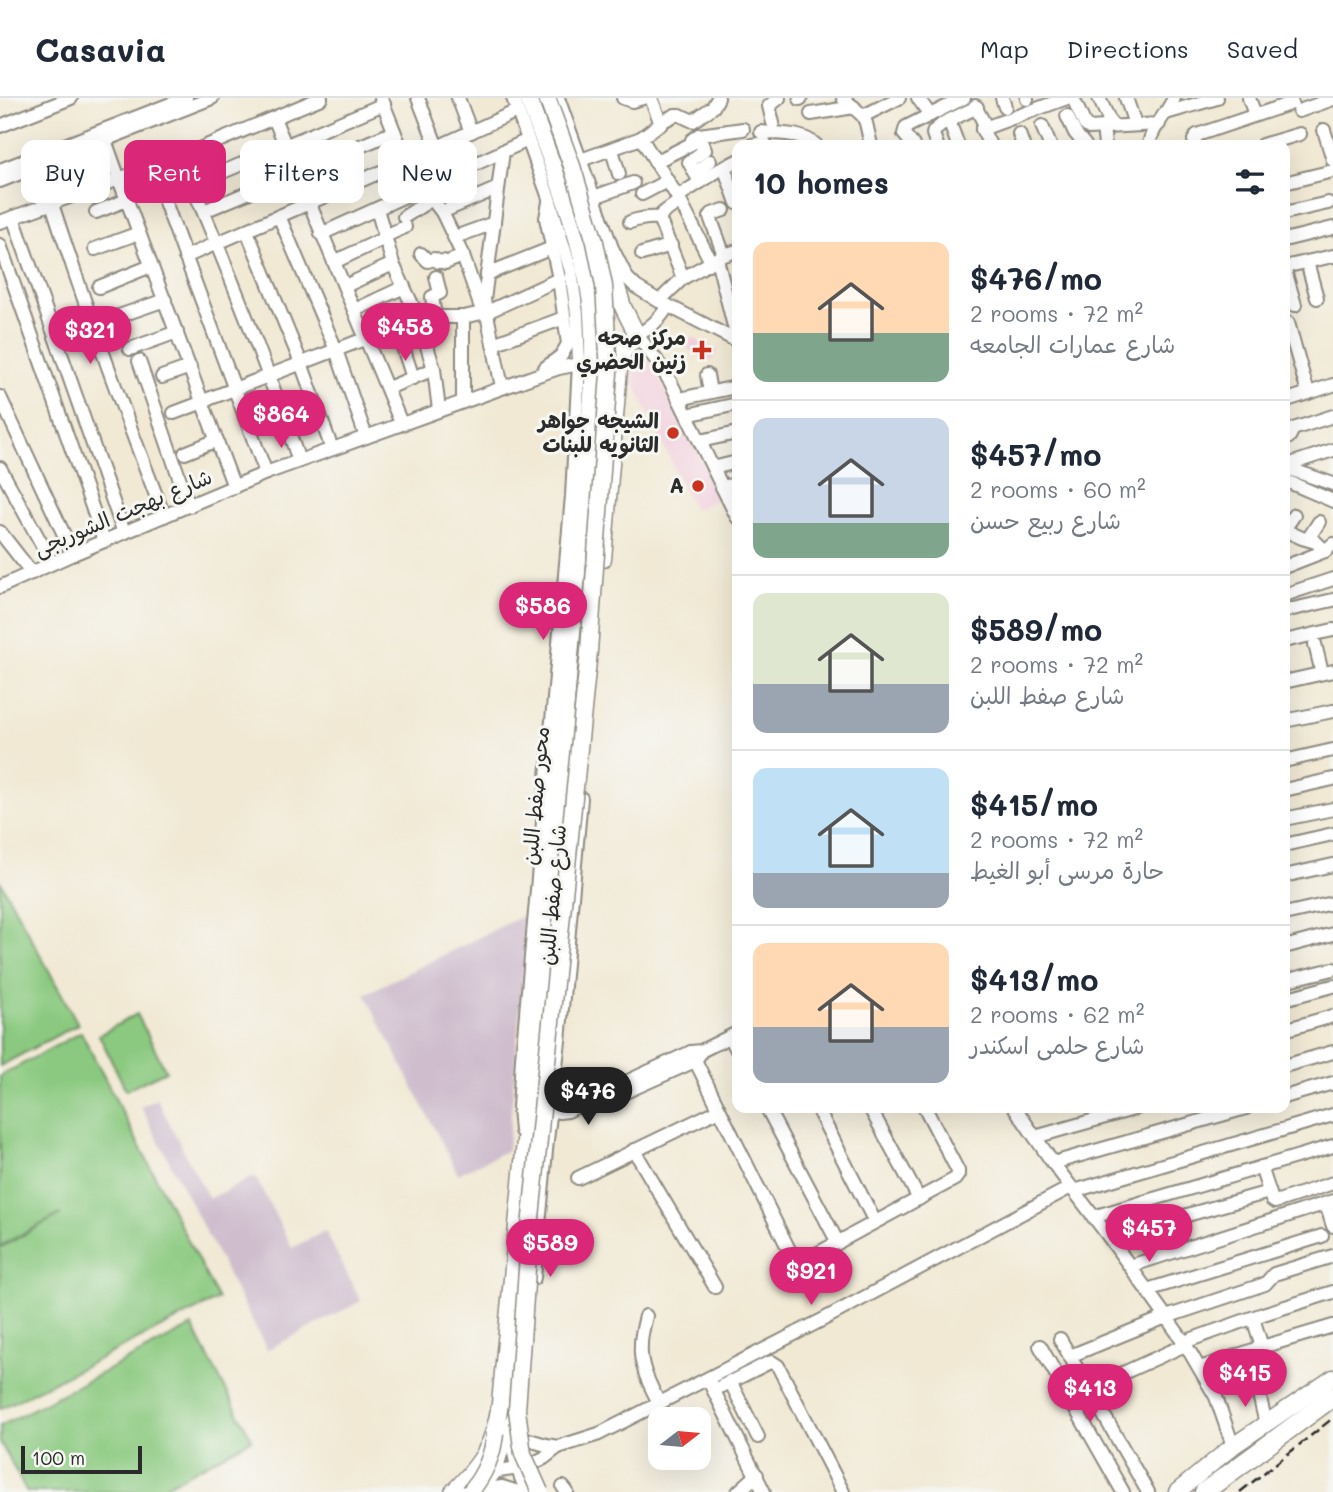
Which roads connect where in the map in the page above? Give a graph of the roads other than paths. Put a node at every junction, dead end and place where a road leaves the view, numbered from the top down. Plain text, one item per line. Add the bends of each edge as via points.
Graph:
1 (71, 98) edge
2 (186, 98) edge
3 (212, 98) edge
4 (321, 98) edge
5 (418, 98) edge
6 (458, 98) edge
7 (513, 98) edge
8 (547, 98) edge
9 (555, 98) edge
10 (623, 98) edge
11 (643, 98) edge
12 (652, 98) edge
13 (718, 98) edge
14 (779, 98) edge
15 (843, 98) edge
16 (899, 98) edge
17 (918, 98) edge
18 (1067, 98) edge
19 (1073, 98) edge
20 (1099, 98) edge
21 (1126, 98) edge
22 (1162, 98) edge
23 (1174, 98) edge
24 (1217, 98) edge
25 (1249, 98) edge
26 (960, 99) edge
27 (1333, 99) edge
28 (383, 101) edge
29 (708, 104) edge
30 (523, 105) edge
31 (858, 112) junction
32 (811, 114) dead end
33 (930, 115) junction
34 (1255, 115) junction
35 (1067, 116) dead end
36 (1165, 116) junction
37 (274, 118) junction
38 (691, 121) junction
39 (949, 121) junction
40 (773, 123) dead end
41 (661, 124) junction
42 (1135, 124) junction
43 (0, 126) edge
44 (1042, 126) dead end
45 (1107, 127) junction
46 (743, 128) dead end
47 (982, 129) junction
48 (1324, 130) dead end
49 (394, 132) junction
50 (471, 132) junction
51 (1300, 134) dead end
52 (697, 136) junction
53 (641, 138) junction
54 (106, 140) edge
55 (221, 140) edge
56 (283, 140) edge
57 (298, 140) edge
58 (397, 140) edge
59 (434, 140) edge
60 (453, 140) edge
61 (528, 140) junction
62 (759, 140) edge
63 (806, 140) edge
64 (870, 140) edge
65 (908, 140) edge
66 (935, 140) edge
67 (956, 140) edge
68 (988, 140) edge
69 (1048, 140) edge
70 (1080, 140) edge
71 (1106, 140) edge
72 (1150, 140) edge
73 (1194, 140) edge
74 (1279, 140) edge
75 (364, 145) edge
76 (611, 150) junction
77 (503, 151) junction
78 (110, 152) edge
79 (581, 160) junction
80 (1333, 160) edge
81 (710, 161) dead end
82 (655, 162) junction
83 (477, 163) edge
84 (732, 163) edge
85 (724, 167) junction
86 (694, 169) junction
87 (0, 170) edge
88 (1333, 171) edge
89 (21, 173) edge
90 (619, 174) dead end
91 (124, 178) edge
92 (119, 180) junction
93 (0, 181) edge
94 (667, 181) junction
95 (1290, 182) edge
96 (633, 183) dead end
97 (498, 188) junction
98 (732, 189) edge
99 (124, 192) edge
100 (642, 194) dead end
101 (240, 196) edge
102 (550, 198) junction
103 (678, 199) junction
104 (124, 201) edge
105 (593, 202) junction
106 (128, 203) edge
107 (165, 203) edge
108 (200, 203) edge
109 (309, 203) joint
110 (390, 203) edge
111 (427, 203) edge
112 (435, 203) edge
113 (1328, 203) dead end
114 (52, 204) junction
115 (377, 209) junction
116 (724, 210) dead end
117 (204, 211) junction
118 (96, 212) dead end
119 (1290, 212) edge
120 (279, 216) junction
121 (13, 217) junction
122 (445, 218) junction
123 (659, 218) junction
124 (0, 222) edge
125 (630, 222) dead end
126 (494, 223) junction
127 (1333, 228) edge
128 (247, 231) junction
129 (436, 231) dead end
130 (139, 233) junction
131 (321, 234) junction
132 (385, 237) junction
133 (455, 237) junction
134 (1290, 239) edge
135 (216, 243) junction
136 (0, 245) edge
137 (671, 245) junction
138 (552, 248) junction
139 (95, 249) dead end
140 (732, 253) edge
141 (421, 254) dead end
142 (642, 254) dead end
143 (463, 256) junction
144 (1333, 256) edge
145 (185, 257) junction
146 (717, 258) junction
147 (334, 262) junction
148 (1307, 262) junction
149 (393, 264) junction
150 (151, 266) junction
151 (1290, 266) edge
152 (487, 274) junction
153 (436, 277) dead end
154 (683, 278) junction
155 (559, 279) junction
156 (345, 286) junction
157 (99, 287) dead end
158 (404, 287) junction
159 (1290, 288) edge
160 (1317, 298) dead end
161 (165, 300) junction
162 (664, 303) junction
163 (1295, 305) dead end
164 (355, 310) junction
165 (486, 312) junction
166 (116, 317) dead end
167 (418, 317) junction
168 (435, 317) junction
169 (463, 317) junction
170 (564, 318) junction
171 (732, 320) edge
172 (396, 326) junction
173 (1290, 330) edge
174 (177, 332) junction
175 (637, 335) junction
176 (732, 337) edge
177 (367, 338) junction
178 (493, 344) junction
179 (130, 349) dead end
180 (335, 350) junction
181 (139, 362) dead end
182 (301, 363) junction
183 (579, 364) junction
184 (191, 367) junction
185 (434, 369) junction
186 (707, 375) dead end
187 (268, 376) junction
188 (535, 376) junction
189 (162, 377) dead end
190 (413, 377) junction
191 (1333, 385) edge
192 (502, 387) junction
193 (388, 388) junction
194 (732, 388) edge
195 (233, 389) junction
196 (710, 393) junction
197 (1308, 393) junction
198 (0, 397) edge
199 (1290, 398) edge
200 (679, 400) junction
201 (203, 401) junction
202 (463, 401) junction
203 (732, 405) edge
204 (439, 410) junction
205 (174, 413) dead end
206 (687, 415) junction
207 (1333, 416) edge
208 (401, 423) junction
209 (732, 434) edge
210 (1290, 435) edge
211 (366, 437) junction
212 (217, 440) junction
213 (700, 441) junction
214 (332, 449) junction
215 (1333, 450) edge
216 (185, 453) dead end
217 (299, 461) junction
218 (732, 463) edge
219 (1290, 464) edge
220 (0, 468) edge
221 (713, 468) junction
222 (1290, 468) edge
223 (266, 473) junction
224 (1290, 483) edge
225 (1333, 484) edge
226 (732, 485) edge
227 (234, 487) junction
228 (722, 487) junction
229 (1333, 501) edge
230 (732, 505) edge
231 (189, 506) junction
232 (1294, 515) dead end
233 (164, 516) junction
234 (1290, 521) edge
235 (1319, 522) dead end
236 (0, 532) edge
237 (1290, 532) edge
238 (124, 533) junction
239 (1304, 538) junction
240 (104, 541) junction
241 (1290, 541) edge
242 (1329, 548) edge
243 (73, 554) junction
244 (52, 563) junction
245 (1290, 564) edge
246 (0, 573) edge
247 (32, 573) junction
248 (1333, 579) edge
249 (5, 585) edge
250 (1290, 592) edge
251 (1333, 600) edge
252 (1290, 610) edge
253 (1333, 630) edge
254 (1290, 640) edge
255 (1315, 644) dead end
256 (589, 651) junction
257 (1327, 672) edge
258 (1290, 681) edge
259 (1333, 711) edge
260 (1290, 720) edge
261 (1333, 750) edge
262 (1290, 760) edge
263 (1333, 779) edge
264 (1290, 789) edge
265 (1333, 809) edge
266 (1290, 819) edge
267 (1333, 834) edge
268 (1290, 844) edge
269 (1333, 865) edge
270 (1290, 875) edge
271 (1333, 903) edge
272 (1290, 913) edge
273 (1333, 934) edge
274 (1290, 945) edge
275 (1333, 969) edge
276 (1290, 980) edge
277 (1333, 986) edge
278 (1290, 997) edge
279 (1333, 1016) edge
280 (1290, 1028) edge
281 (732, 1036) edge
282 (1333, 1052) edge
283 (696, 1055) junction
284 (1290, 1064) edge
285 (1333, 1083) edge
286 (1290, 1095) edge
287 (551, 1107) junction
288 (719, 1110) junction
289 (770, 1113) edge
290 (820, 1113) edge
291 (873, 1113) edge
292 (928, 1113) edge
293 (1018, 1113) edge
294 (1119, 1113) edge
295 (1228, 1113) edge
296 (1333, 1115) edge
297 (549, 1127) junction
298 (1035, 1137) junction
299 (524, 1144) junction
300 (1333, 1146) edge
301 (634, 1150) junction
302 (1053, 1163) junction
303 (1261, 1167) junction
304 (578, 1178) dead end
305 (1333, 1183) edge
306 (1073, 1189) junction
307 (1269, 1192) junction
308 (919, 1199) junction
309 (1329, 1202) edge
310 (1093, 1217) junction
311 (876, 1222) junction
312 (1333, 1226) edge
313 (1322, 1236) dead end
314 (1110, 1237) junction
315 (838, 1242) junction
316 (1333, 1256) edge
317 (796, 1265) junction
318 (1130, 1266) junction
319 (805, 1282) dead end
320 (715, 1287) dead end
321 (1147, 1290) junction
322 (1333, 1292) edge
323 (646, 1316) dead end
324 (1166, 1317) junction
325 (1253, 1318) junction
326 (1333, 1326) edge
327 (1060, 1339) dead end
328 (1185, 1344) junction
329 (1040, 1346) dead end
330 (1262, 1346) junction
331 (1070, 1356) junction
332 (1200, 1368) junction
333 (1333, 1378) edge
334 (1110, 1379) dead end
335 (730, 1381) junction
336 (711, 1384) junction
337 (1257, 1386) dead end
338 (1333, 1397) edge
339 (659, 1403) junction
340 (1333, 1406) edge
341 (1266, 1424) junction
342 (512, 1428) junction
343 (495, 1433) junction
344 (758, 1437) dead end
345 (1233, 1446) junction
346 (558, 1447) junction
347 (517, 1469) junction
348 (1232, 1470) junction
349 (496, 1471) junction
350 (757, 1475) junction
351 (478, 1491) edge
352 (762, 1491) edge
353 (456, 1492) edge
354 (518, 1492) edge
355 (527, 1492) edge
356 (540, 1492) edge
357 (738, 1492) edge
358 (843, 1492) edge
359 (1123, 1492) edge
360 (1148, 1492) edge
361 (1177, 1492) edge
362 (1191, 1492) edge
363 (1204, 1492) edge
364 (1219, 1492) edge

1 - 43 street
2 - 87 street
3 - 54 street
4 - 37 street
5 - 59 street
6 - 50 street
7 - 30 street
8 - 256 main road, محور صفط اللبن, bridge via 572,166 604,286 608,390
9 - 79 street
9 - 105 main road
10 - 11 street via 632,102
12 - 41 street
13 - 29 street via 712,107
14 - 40 street via 769,106
15 - 31 street
16 - 31 street
17 - 33 street
18 - 47 street
19 - 45 street via 1086,127
20 - 45 street
21 - 42 street
22 - 36 street
23 - 36 street
24 - 36 street
25 - 34 street
26 - 33 street
27 - 34 street
28 - 49 street
28 - 57 street
29 - 38 street
30 - 50 street
30 - 61 street
30 - 299 main road, محور صفط اللبن via 575,232 591,305 594,346
31 - 32 street
31 - 64 street
33 - 65 street via 905,129
34 - 73 street
35 - 70 street
36 - 42 street
36 - 72 street
37 - 55 street
37 - 56 street
38 - 41 street via 675,115
38 - 52 street
39 - 47 street via 976,107 984,122
39 - 66 street via 933,132
39 - 67 street
41 - 53 street
42 - 45 street
44 - 69 street
45 - 71 street
46 - 52 street
47 - 68 street
48 - 80 street
49 - 58 street
49 - 75 street
50 - 60 street
51 - 74 street
52 - 82 street via 691,144
52 - 86 street via 705,150
53 - 76 street
53 - 82 street
61 - 77 street
61 - 102 street
62 - 63 street via 799,136
76 - 79 street
76 - 90 street
77 - 83 street
77 - 97 street
78 - 92 street
79 - 105 street
79 - 287 street, شارع صفط اللبن via 579,207 597,290 601,374 584,626 580,820
81 - 86 street
82 - 94 street
84 - 85 street
85 - 86 street
85 - 98 street
86 - 103 street
88 - 95 street
89 - 93 street
91 - 92 street
92 - 99 street
92 - 114 street
94 - 100 street
94 - 103 street
96 - 105 street
97 - 122 street
97 - 126 street
101 - 117 street
102 - 138 street via 547,218
102 - 183 street via 575,295
103 - 123 street
103 - 146 street
104 - 118 street
105 - 162 street via 627,278
105 - 175 main road via 623,307
106 - 130 street
107 - 145 street
108 - 117 street
109 - 120 street
109 - 131 street
110 - 115 street
111 - 132 street
112 - 122 street
113 - 119 street
114 - 121 street
114 - 233 street
115 - 131 street
115 - 132 street
116 - 146 street via 710,217
117 - 135 street
120 - 128 street
120 - 180 street
121 - 124 street
121 - 238 street
122 - 129 street
122 - 133 street
123 - 125 street
123 - 137 street
126 - 133 street
126 - 152 street
127 - 134 street
128 - 135 street
128 - 182 street
130 - 139 street
130 - 150 street
131 - 147 street
132 - 147 street
132 - 149 street
133 - 143 street
135 - 145 street
135 - 187 street
136 - 240 street
137 - 142 street
137 - 154 street
138 - 152 street
138 - 155 street
140 - 146 street
141 - 143 street via 428,261 445,264
143 - 165 street
144 - 148 street
145 - 195 street
146 - 154 street
146 - 171 street
147 - 156 street
148 - 151 street
148 - 160 street
149 - 156 street
149 - 158 street
150 - 157 street
150 - 161 street
152 - 165 street
153 - 168 street via 440,293 432,297
154 - 162 street
155 - 165 street
155 - 170 street
156 - 164 street
158 - 164 street
158 - 167 street
159 - 163 street
161 - 166 street
161 - 174 street
162 - 175 street via 662,316
162 - 176 street
164 - 177 street
165 - 169 street
165 - 178 street
167 - 168 street
167 - 172 street
167 - 185 street
168 - 169 street
169 - 202 street
170 - 178 street
170 - 188 street via 568,344
172 - 177 street
172 - 190 street
173 - 197 street
174 - 179 street
174 - 184 street
175 - 200 street via 664,370
175 - 256 main road, bridge via 621,358 598,621
177 - 180 street
177 - 193 street
178 - 192 street
180 - 182 street
180 - 211 street
181 - 231 street
182 - 187 street
182 - 214 street
183 - 188 street, شارع بهجت الشوربجى
183 - 299 street via 572,496 520,1089
184 - 189 street
184 - 201 street
185 - 190 street
185 - 204 street
186 - 196 street
187 - 195 street
187 - 217 street
188 - 192 street, شارع بهجت الشوربجى
190 - 193 street
191 - 197 street
192 - 202 street, شارع بهجت الشوربجى
193 - 208 street
194 - 196 street
195 - 201 street
195 - 223 street
196 - 200 street
197 - 199 street
198 - 243 street
200 - 206 street
201 - 205 street
201 - 212 street
202 - 204 street, شارع بهجت الشوربجى
203 - 206 street
204 - 208 street, شارع بهجت الشوربجى
206 - 213 street
207 - 210 street via 1293,429
208 - 211 street, شارع بهجت الشوربجى
209 - 213 street
211 - 214 street, شارع بهجت الشوربجى
212 - 216 street
212 - 227 street
213 - 221 street
214 - 217 street, شارع بهجت الشوربجى
215 - 219 street
217 - 223 street, شارع بهجت الشوربجى
218 - 221 street
220 - 244 street
221 - 228 street
222 - 225 street
223 - 227 street, شارع بهجت الشوربجى
224 - 229 street
226 - 228 street
227 - 231 street, شارع بهجت الشوربجى
228 - 230 street
231 - 233 street, شارع بهجت الشوربجى
232 - 234 street
233 - 238 street, شارع بهجت الشوربجى
235 - 239 street
236 - 247 street
237 - 239 street
238 - 240 street, شارع بهجت الشوربجى
239 - 241 street
239 - 242 street
240 - 243 street, شارع بهجت الشوربجى
242 - 245 street
243 - 244 street, شارع بهجت الشوربجى
244 - 247 street, شارع بهجت الشوربجى
246 - 249 street
247 - 249 street, شارع بهجت الشوربجى
248 - 250 street
251 - 252 street
253 - 254 street
255 - 257 street
256 - 356 main road, محور صفط اللبن, bridge via 530,1227 517,1410 523,1454
257 - 258 street
259 - 260 street
261 - 262 street
263 - 264 street
265 - 266 street
267 - 268 street
269 - 270 street
271 - 272 street
273 - 274 street
275 - 276 street
277 - 278 street
279 - 280 street
281 - 283 street
282 - 284 street
283 - 287 street via 568,1111
283 - 288 street
283 - 297 street
285 - 286 street
287 - 297 street, شارع صفط اللبن
288 - 301 street
288 - 317 street
289 - 315 street
290 - 311 street
291 - 308 street
292 - 308 street via 958,1175
293 - 298 street
294 - 298 street
295 - 302 street
296 - 306 street
297 - 342 street, شارع صفط اللبن via 522,1388
298 - 302 street
299 - 343 main road, محور صفط اللبن
300 - 303 street
301 - 304 street
301 - 320 street
302 - 306 street
303 - 307 street
303 - 310 street
305 - 307 street via 1275,1202
306 - 310 street
306 - 336 street via 824,1319
307 - 314 street
308 - 311 street
309 - 312 street
309 - 318 street
310 - 314 street
311 - 315 street
313 - 321 street
314 - 318 street
315 - 317 street
316 - 324 street
317 - 319 street
318 - 321 street
321 - 324 street
322 - 325 street
323 - 339 street via 641,1359
324 - 328 street
324 - 331 street
325 - 328 street
325 - 330 street
326 - 330 street
327 - 331 street
328 - 332 street
328 - 334 street
329 - 359 street
330 - 332 street
331 - 360 street
332 - 345 street
333 - 341 main road
335 - 336 street
335 - 344 street
335 - 358 street via 768,1363 778,1366
336 - 339 street
336 - 350 street
337 - 341 street
338 - 348 highway
339 - 346 street via 599,1434
340 - 364 highway
341 - 345 main road
342 - 346 street via 534,1442
342 - 347 street, شارع صفط اللبن
342 - 349 street, شارع صفط اللبن
343 - 351 main road, bridge
343 - 353 main road, محور صفط اللبن, bridge via 483,1458
345 - 361 main road
346 - 347 street via 535,1464
347 - 349 street
347 - 355 street, شارع صفط اللبن
348 - 362 highway
348 - 363 highway
349 - 351 street, شارع صفط اللبن
349 - 353 street
350 - 352 street
350 - 357 street
351 - 353 street
351 - 354 street via 502,1487

